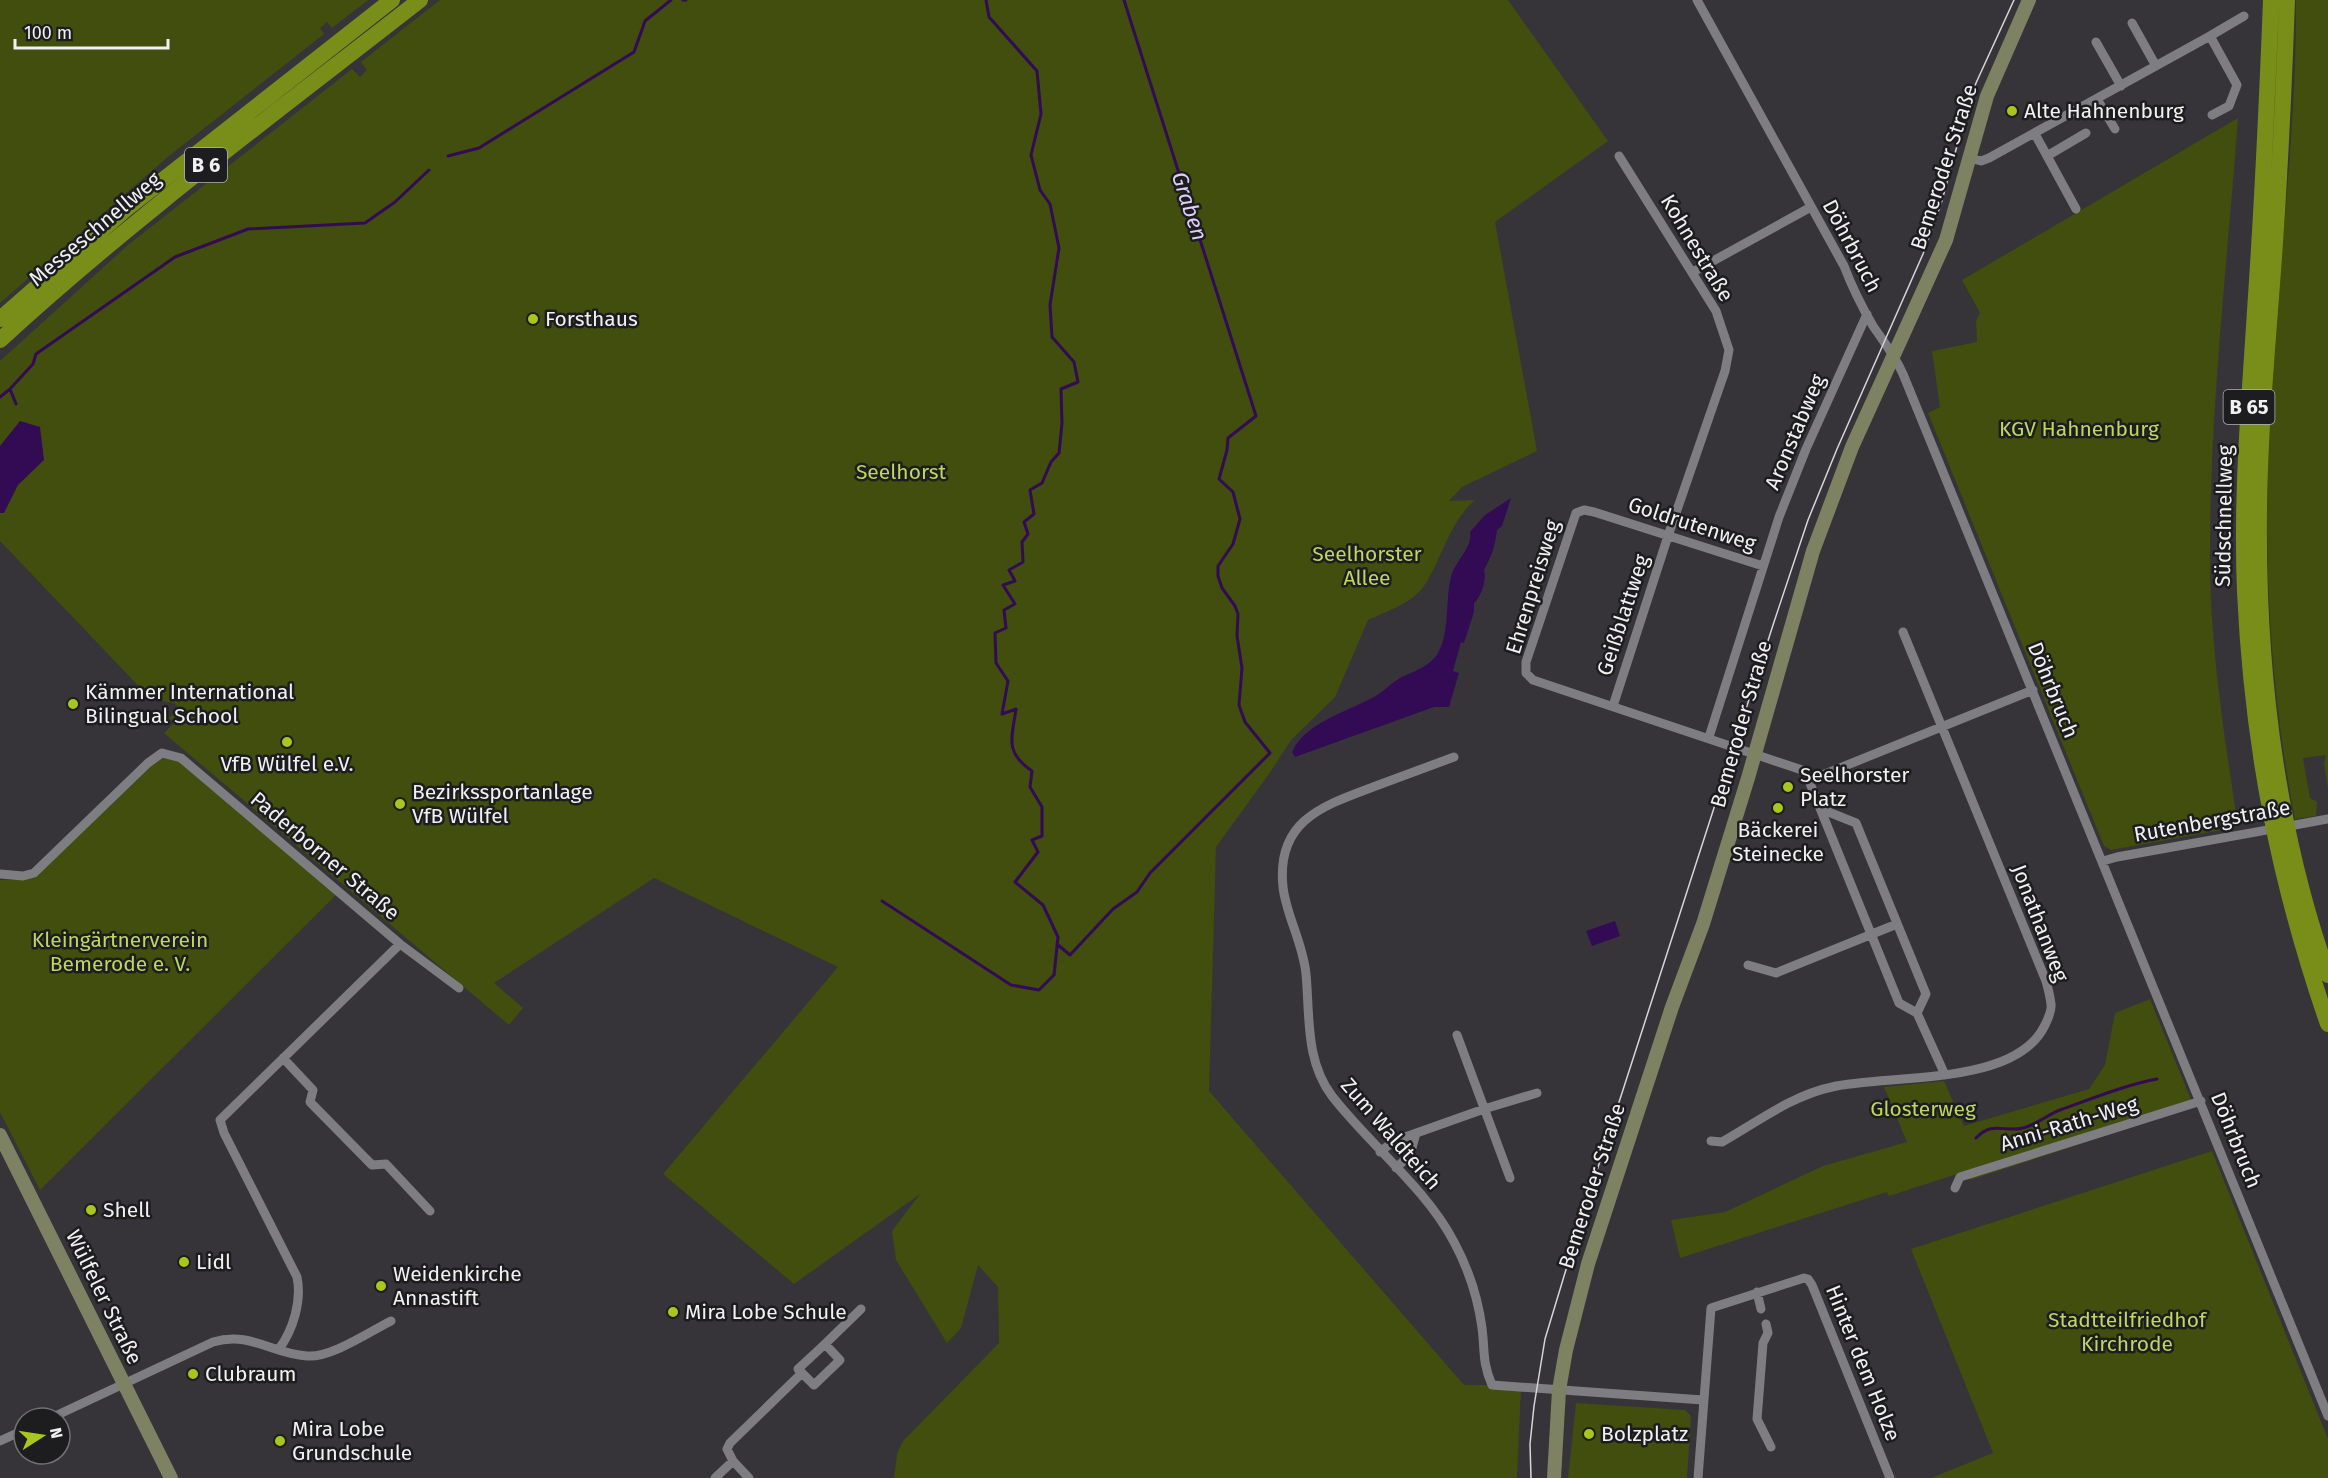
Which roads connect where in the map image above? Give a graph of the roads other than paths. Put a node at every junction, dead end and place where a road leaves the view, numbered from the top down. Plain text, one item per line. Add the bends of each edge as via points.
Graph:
1 (392, 0) edge
2 (420, 0) edge
3 (1697, 0) edge
4 (2029, 0) edge
5 (2271, 0) edge
6 (2287, 0) edge
7 (2244, 16) dead end
8 (2132, 23) dead end
9 (2210, 36) junction
10 (2096, 42) dead end
11 (2156, 66) junction
12 (2121, 86) junction
13 (2097, 99) junction
14 (2212, 115) dead end
15 (2115, 129) dead end
16 (2086, 133) dead end
17 (2035, 134) junction
18 (1619, 156) dead end
19 (2047, 156) junction
20 (1969, 158) junction
21 (1811, 207) junction
22 (2076, 209) dead end
23 (1693, 272) junction
24 (1867, 314) junction
25 (0, 319) edge
26 (0, 340) edge
27 (1893, 354) junction
28 (1576, 513) joint
29 (1668, 536) junction
30 (1763, 566) junction
31 (1904, 632) dead end
32 (2033, 690) junction
33 (1613, 706) junction
34 (1941, 727) junction
35 (1709, 738) junction
36 (1755, 753) junction
37 (1454, 757) dead end
38 (1810, 780) junction
39 (1821, 809) junction
40 (2276, 811) junction
41 (2328, 819) edge
42 (2283, 844) junction
43 (2103, 861) junction
44 (0, 874) edge
45 (1897, 924) junction
46 (1871, 935) junction
47 (400, 944) junction
48 (1748, 964) dead end
49 (2328, 975) edge
50 (459, 988) dead end
51 (1917, 1013) junction
52 (2328, 1024) edge
53 (1457, 1035) dead end
54 (283, 1058) junction
55 (1945, 1075) junction
56 (1537, 1094) dead end
57 (2201, 1101) junction
58 (1484, 1109) junction
59 (1416, 1133) junction
60 (1, 1140) edge
61 (1711, 1141) dead end
62 (1380, 1152) junction
63 (1396, 1168) junction
64 (1510, 1178) dead end
65 (1955, 1188) dead end
66 (430, 1210) dead end
67 (1757, 1292) junction
68 (861, 1309) dead end
69 (1761, 1309) dead end
70 (391, 1321) dead end
71 (1766, 1324) dead end
72 (825, 1344) junction
73 (279, 1349) junction
74 (802, 1373) junction
75 (124, 1385) junction
76 (1559, 1390) junction
77 (1703, 1400) junction
78 (72, 1409) edge
79 (2328, 1416) edge
80 (1771, 1447) dead end
81 (733, 1461) junction
82 (171, 1478) edge
83 (715, 1478) edge
84 (749, 1478) edge
85 (1554, 1478) edge
86 (1698, 1478) edge
87 (1890, 1478) edge

1 - 25 highway, Messeschnellweg / B 6 via 126,209
2 - 26 highway, Messeschnellweg / B 6 via 144,215
3 - 21 street, Döhrbruch
4 - 20 main road, Bemeroder Straße via 1987,96
5 - 40 highway, Südschnellweg / B 65 via 2244,506 2249,650
6 - 40 highway, Südschnellweg / B 65 via 2259,507 2260,593
7 - 9 street
8 - 11 street
9 - 11 street
9 - 14 street via 2237,85 2229,106
10 - 12 street
11 - 12 street
12 - 13 street
13 - 15 street
13 - 17 street
16 - 19 street
17 - 19 street
17 - 20 street via 1981,161
18 - 23 street, Kohnestraße
19 - 22 street
20 - 27 main road, Bemeroder Straße via 1946,240
21 - 23 street
21 - 24 street, Döhrbruch
23 - 29 street, Kohnestraße via 1716,311 1729,350
24 - 27 street, Döhrbruch
24 - 30 street, Aronstabweg via 1806,449
27 - 32 street, Döhrbruch
27 - 36 main road, Bemeroder Straße via 1816,541
28 - 29 street, Goldrutenweg via 1594,512
28 - 33 street, Ehrenpreisweg via 1526,662 1526,673 1533,680
29 - 30 street, Goldrutenweg
29 - 33 street, Geißblattweg
30 - 35 street, Goldrutenweg
31 - 34 street, Jonathanweg
32 - 34 street
32 - 43 street, Döhrbruch
33 - 35 street
34 - 38 street
34 - 55 street, Jonathanweg via 2046,981 2051,1005 2042,1032 2028,1047 1982,1068
35 - 36 street
36 - 38 street via 1805,771
36 - 76 main road, Bemeroder Straße via 1703,924 1588,1264
37 - 62 street, Zum Waldteich via 1316,811 1302,821 1285,854 1283,890 1303,957 1310,1041 1317,1068 1331,1094
38 - 39 street
39 - 45 street via 1856,823
39 - 46 street
40 - 42 highway, Südschnellweg / B 65
41 - 43 street, Rutenbergstraße
42 - 49 highway, Südschnellweg / B 65
42 - 52 highway, Südschnellweg / B 65 via 2296,925
43 - 57 street, Döhrbruch
44 - 47 street, Paderborner Straße via 34,873 162,753 181,758
45 - 46 street
45 - 51 street via 1926,994
46 - 48 street via 1776,973
46 - 51 street via 1899,1004
47 - 50 street, Paderborner Straße
47 - 54 street
51 - 55 street
53 - 58 street
54 - 66 street via 313,1090 310,1102 317,1110 372,1166 386,1164
54 - 73 street via 220,1120 297,1277 297,1306 288,1337
55 - 61 street via 1831,1087 1801,1097 1722,1142
56 - 58 street
57 - 65 street, Anni-Rath-Weg via 1960,1177
57 - 79 street, Döhrbruch
58 - 59 street
58 - 64 street
59 - 62 street via 1394,1140
59 - 63 street via 1410,1155
60 - 75 main road, Wülfeler Straße
62 - 63 street, Zum Waldteich
63 - 76 street, Zum Waldteich via 1442,1221 1464,1261 1478,1309 1484,1368 1492,1385
67 - 69 street
67 - 77 street, Hinter dem Holze via 1711,1308
67 - 87 street, Hinter dem Holze via 1802,1278 1809,1281
68 - 72 street
70 - 73 street via 320,1355 309,1357
71 - 80 street via 1757,1419
72 - 74 street via 798,1369
72 - 74 street via 840,1360 814,1385
73 - 75 street via 251,1340 226,1338
74 - 81 street via 730,1443 727,1449
75 - 78 street
75 - 82 main road, Wülfeler Straße
76 - 77 street
76 - 85 main road, Bemeroder Straße
77 - 86 street, Hinter dem Holze
81 - 83 street
81 - 84 street

